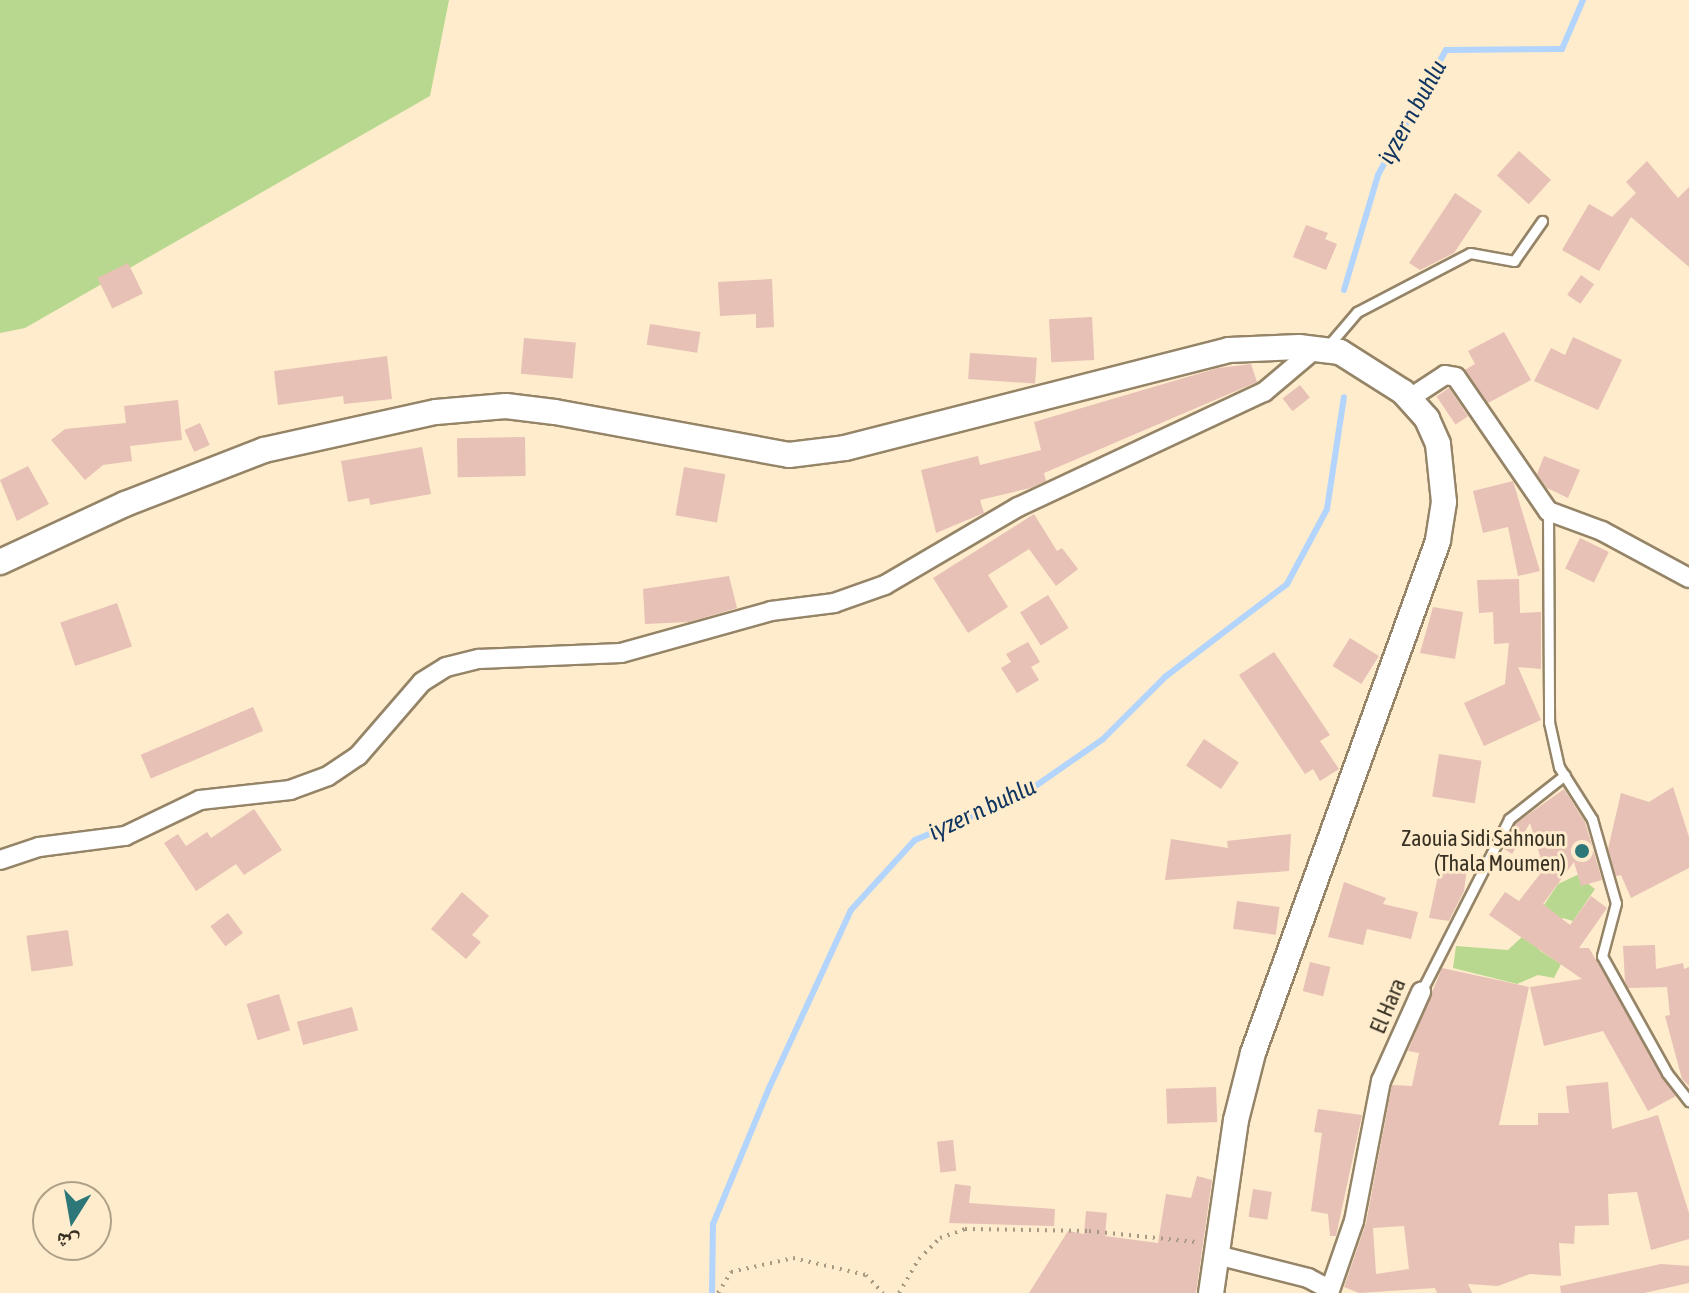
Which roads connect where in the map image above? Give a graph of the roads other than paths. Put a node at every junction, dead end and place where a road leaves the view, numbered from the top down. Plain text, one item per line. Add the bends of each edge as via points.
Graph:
1 (1542, 221) dead end
2 (1327, 350) junction
3 (1406, 395) junction
4 (1548, 511) junction
5 (0, 562) edge
6 (1689, 578) edge
7 (1565, 775) junction
8 (0, 860) edge
9 (1421, 992) joint
10 (1689, 1101) edge
11 (1217, 1249) junction
12 (1329, 1291) edge
13 (1211, 1293) edge

1 - 2 lane via 1514,261 1470,253 1357,312
2 - 3 main road
2 - 5 main road via 1229,350 845,448 789,455 542,410 506,406 436,412 264,450 125,504
2 - 8 street via 1264,392 1018,507 885,585 834,603 771,611 621,653 479,659 446,667 422,682 358,756 328,776 290,790 200,800 125,836 39,847
3 - 4 street via 1445,375 1456,377
3 - 11 main road via 1438,444 1444,502 1438,541 1253,1053 1236,1120
4 - 6 street via 1602,531
4 - 7 lane via 1549,722
7 - 9 lane, El Hara via 1509,819
7 - 10 lane via 1592,819 1616,903 1602,956 1667,1073
9 - 12 street, El Hara via 1381,1081 1354,1221
11 - 12 street via 1308,1278
11 - 13 main road

